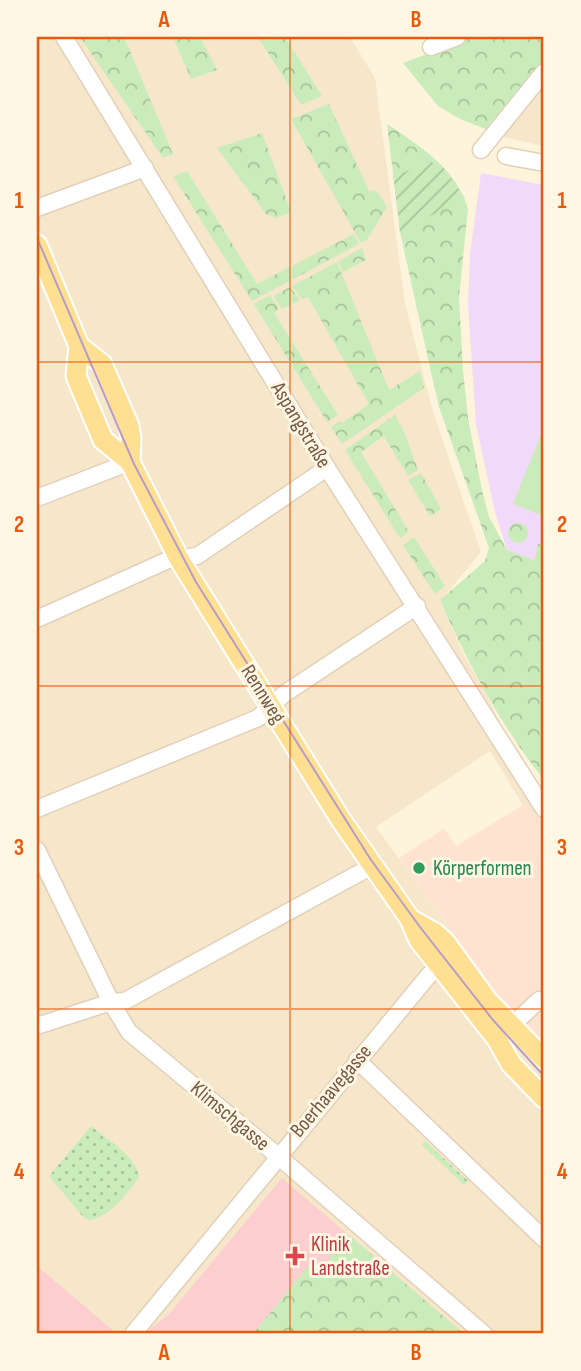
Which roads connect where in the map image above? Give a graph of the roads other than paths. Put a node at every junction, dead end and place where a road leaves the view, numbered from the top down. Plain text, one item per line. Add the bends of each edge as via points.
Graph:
1 (64, 37) edge
2 (457, 37) edge
3 (431, 47) dead end
4 (544, 72) edge
5 (481, 150) dead end
6 (506, 156) dead end
7 (544, 163) edge
8 (145, 168) junction
9 (37, 208) edge
10 (37, 245) edge
11 (79, 346) junction
12 (130, 462) junction
13 (327, 467) junction
14 (37, 498) edge
15 (179, 559) junction
16 (417, 607) junction
17 (37, 619) edge
18 (271, 708) junction
19 (37, 809) edge
20 (544, 809) edge
21 (37, 850) edge
22 (372, 866) junction
23 (410, 919) junction
24 (461, 962) junction
25 (439, 966) junction
26 (542, 997) edge
27 (111, 1002) junction
28 (37, 1026) edge
29 (504, 1033) junction
30 (544, 1059) edge
31 (357, 1060) junction
32 (544, 1098) edge
33 (278, 1156) junction
34 (544, 1239) edge
35 (133, 1334) edge
36 (484, 1334) edge

1 - 8 street, Aspangstraße
2 - 3 street
4 - 5 street
6 - 7 street
8 - 9 street
8 - 13 street, Aspangstraße
10 - 11 main road, Rennweg
11 - 12 main road, Rennweg via 102,364 129,426
11 - 12 main road, Rennweg via 76,376 100,436
12 - 14 street
12 - 15 main road, Rennweg
13 - 15 street via 197,556
13 - 16 street, Aspangstraße
15 - 17 street
15 - 18 main road, Rennweg
16 - 18 street via 284,694
16 - 20 street, Aspangstraße
18 - 19 street via 258,718
18 - 22 main road, Rennweg
21 - 27 street, Klimschgasse
22 - 23 main road, Rennweg
22 - 27 street via 125,1001
23 - 24 main road, Rennweg via 435,933
23 - 25 main road, Rennweg
24 - 25 street
24 - 29 main road, Rennweg
25 - 29 main road, Rennweg
25 - 31 street, Boerhaavegasse
26 - 29 street
27 - 28 street
27 - 33 street, Klimschgasse via 129,1032
29 - 30 main road, Rennweg
29 - 32 main road, Rennweg via 511,1064
31 - 33 street, Boerhaavegasse
31 - 34 street
33 - 35 street, Boerhaavegasse
33 - 36 street, Klimschgasse

